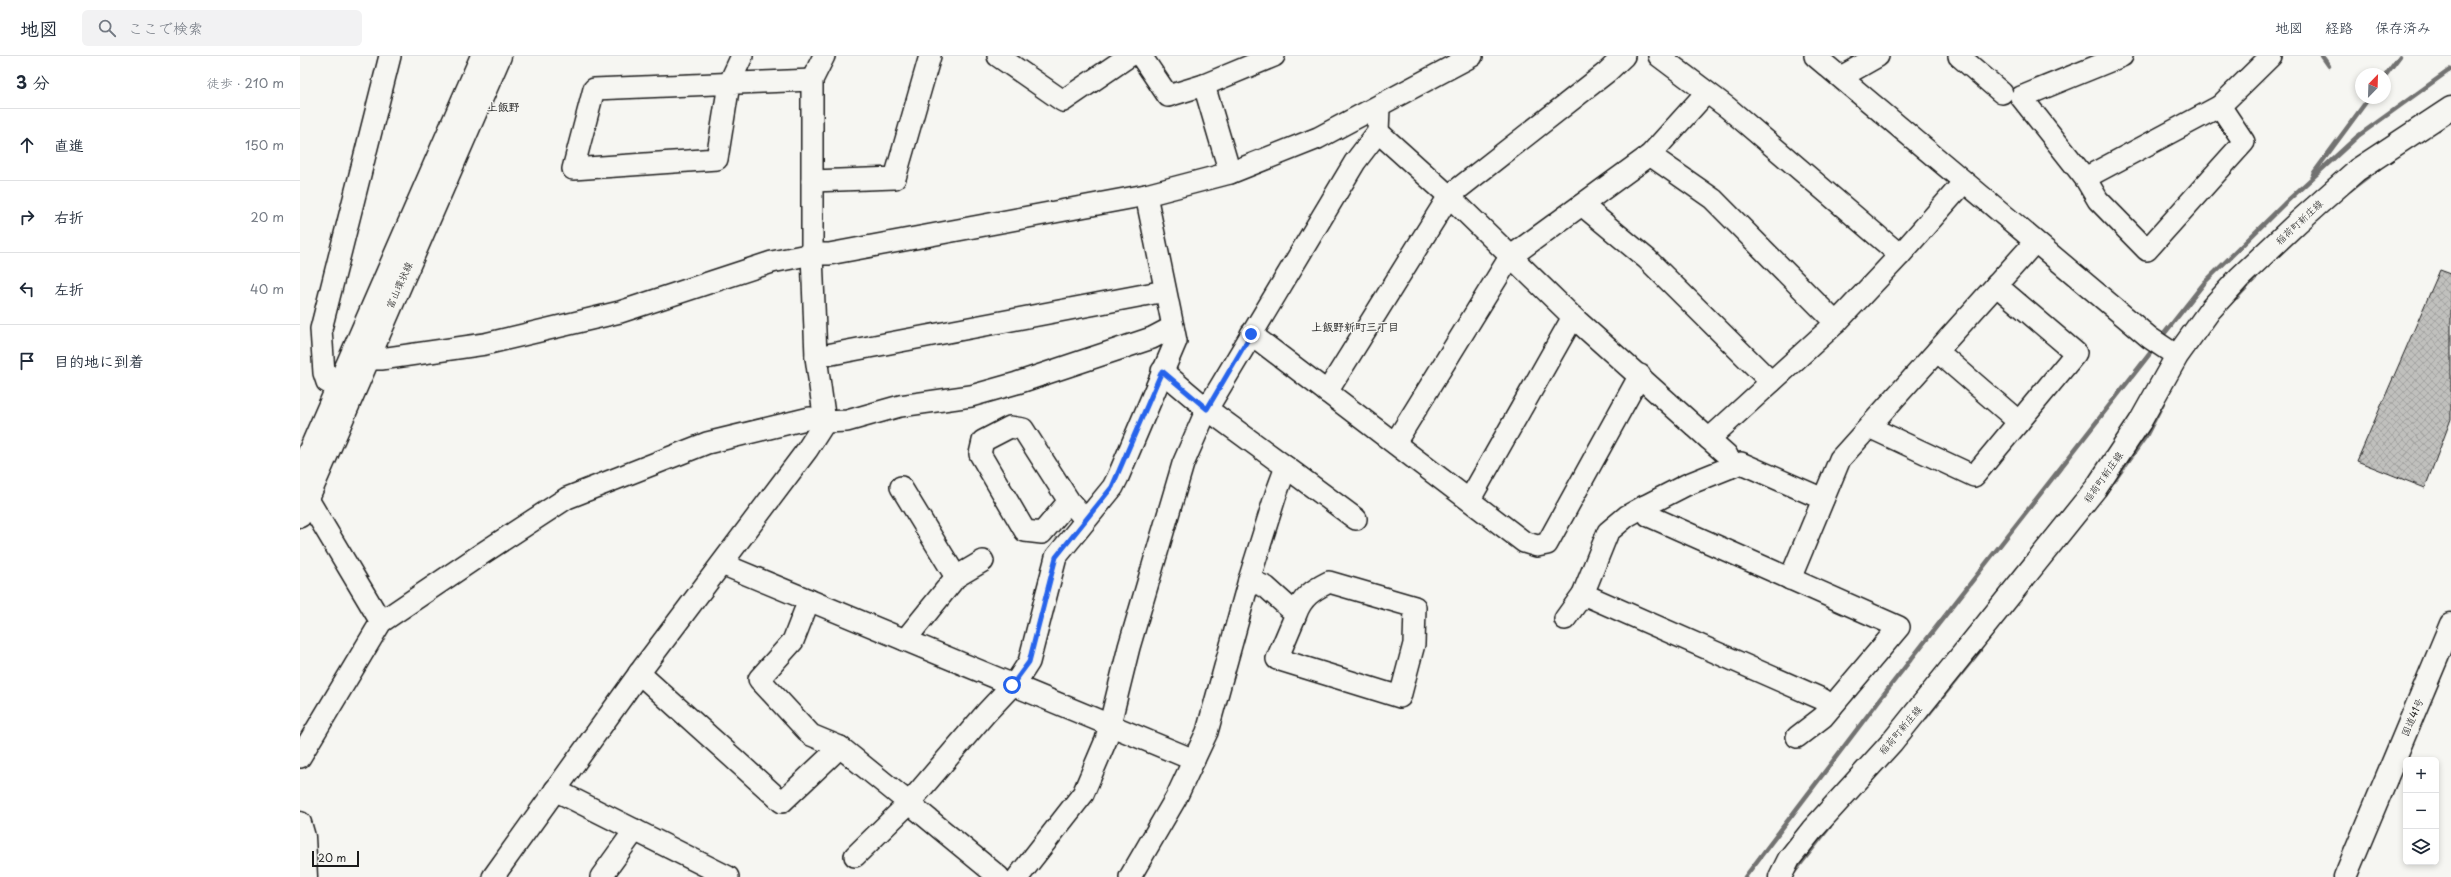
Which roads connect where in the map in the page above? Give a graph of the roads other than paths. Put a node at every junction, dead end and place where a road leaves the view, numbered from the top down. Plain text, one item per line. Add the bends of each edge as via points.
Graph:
1 (390, 56) edge
2 (482, 56) edge
3 (500, 56) edge
4 (742, 56) edge
5 (824, 56) edge
6 (930, 56) edge
7 (998, 56) edge
8 (1129, 56) edge
9 (1141, 56) edge
10 (1274, 56) edge
11 (1472, 56) edge
12 (1624, 56) edge
13 (1659, 56) edge
14 (1815, 56) edge
15 (1878, 56) edge
16 (1959, 56) edge
17 (2122, 56) edge
18 (2264, 58) edge
19 (2079, 64) edge
20 (1841, 77) junction
21 (812, 80) junction
22 (729, 84) junction
23 (1204, 85) junction
24 (1706, 93) junction
25 (2002, 93) dead end
26 (2220, 106) junction
27 (1379, 108) junction
28 (2451, 108) edge
29 (1378, 132) junction
30 (1650, 155) junction
31 (1230, 173) junction
32 (2085, 178) junction
33 (812, 181) junction
34 (1964, 182) junction
35 (1146, 195) junction
36 (1449, 196) junction
37 (1582, 205) junction
38 (2035, 242) junction
39 (812, 254) junction
40 (1900, 255) junction
41 (1510, 257) junction
42 (1996, 285) junction
43 (1165, 291) junction
44 (1573, 317) junction
45 (1836, 322) junction
46 (1172, 327) junction
47 (1251, 334) junction
48 (2163, 347) junction
49 (1937, 351) junction
50 (359, 356) junction
51 (816, 357) junction
52 (1162, 371) junction
53 (1640, 375) junction
54 (1771, 382) junction
55 (338, 386) junction
56 (1327, 392) junction
57 (1207, 409) junction
58 (825, 422) junction
59 (2019, 422) junction
60 (1869, 428) junction
61 (1709, 438) junction
62 (1395, 443) junction
63 (1286, 467) junction
64 (1731, 467) junction
65 (300, 473) edge
66 (901, 487) dead end
67 (1470, 499) junction
68 (1823, 499) junction
69 (302, 501) edge
70 (1069, 501) junction
71 (1645, 506) junction
72 (1085, 519) junction
73 (1356, 519) dead end
74 (983, 561) dead end
75 (722, 564) junction
76 (956, 577) junction
77 (1790, 579) junction
78 (1249, 580) junction
79 (1583, 594) junction
80 (809, 600) junction
81 (1296, 614) junction
82 (1565, 619) dead end
83 (381, 622) junction
84 (2451, 624) edge
85 (905, 640) junction
86 (639, 674) junction
87 (1012, 685) junction
88 (1832, 706) junction
89 (1110, 725) junction
90 (1797, 737) dead end
91 (840, 747) junction
92 (300, 757) edge
93 (1194, 760) junction
94 (555, 790) junction
95 (910, 803) junction
96 (300, 823) edge
97 (635, 830) junction
98 (855, 856) dead end
99 (306, 877) edge
100 (493, 877) edge
101 (601, 877) edge
102 (728, 877) edge
103 (998, 877) edge
104 (1018, 877) edge
105 (1130, 877) edge
106 (1780, 877) edge
107 (2345, 877) edge

1 - 55 street via 321,329 324,373 327,382
2 - 50 main road, 富山環状線
3 - 50 main road, 富山環状線
4 - 22 street
5 - 21 street
6 - 33 street via 895,178
7 - 8 street via 1064,101
9 - 23 street via 1168,96
10 - 23 street
11 - 27 street
12 - 36 street
13 - 24 street
14 - 20 street
15 - 20 street
16 - 25 street
17 - 19 street
18 - 26 street
19 - 32 street via 2021,96
20 - 34 street
21 - 22 street
21 - 33 street
22 - 22 street via 716,160 573,169 594,89
23 - 31 street
24 - 30 street
24 - 40 street via 1728,108
26 - 32 street
26 - 32 street via 2244,142 2147,250 2098,200
27 - 29 street
27 - 31 street via 1318,138
28 - 48 main road, 稲荷町新庄線 via 2357,170 2297,222 2215,305
29 - 36 street
29 - 47 street via 1355,162
30 - 37 street
30 - 45 street via 1713,199
31 - 35 street
33 - 39 street
34 - 38 street
34 - 40 street
35 - 39 street via 829,254
35 - 43 street
36 - 41 street
36 - 56 street
37 - 41 street
37 - 54 street via 1647,259
38 - 42 street
38 - 48 street
39 - 50 street via 772,262 620,312 485,344 394,358
39 - 51 street
40 - 45 street
41 - 44 street
41 - 62 street
42 - 49 street
42 - 59 street via 2076,353
43 - 46 street
43 - 51 street
44 - 53 street
44 - 67 street
45 - 54 street
46 - 52 street via 1176,341
46 - 58 street via 1152,338 971,396 900,406 847,421
47 - 56 street
47 - 57 street
48 - 106 main road, 稲荷町新庄線 via 2140,422 2096,488 1892,742 1812,830 1789,859
49 - 59 street
49 - 60 street
50 - 55 main road, 富山環状線
50 - 69 main road, 富山環状線
51 - 58 street
52 - 57 street
52 - 72 street via 1118,477
53 - 61 street
53 - 67 street via 1547,544 1536,546 1524,542
54 - 61 street
55 - 65 main road, 富山環状線
56 - 62 street
57 - 63 street
57 - 89 street via 1183,464 1129,647
58 - 75 street
58 - 83 street via 810,418 708,443 567,498
59 - 60 street via 1974,476
60 - 68 street via 1840,459
61 - 64 street via 1727,455
62 - 67 street
63 - 73 street
63 - 78 street
64 - 68 street via 1741,463
64 - 71 street via 1686,485
66 - 76 street
68 - 77 street
69 - 83 street
70 - 70 street via 1022,430 1010,427 984,441 980,454 1025,531 1042,533
70 - 72 street
71 - 77 street via 1650,516
71 - 79 street via 1627,516 1608,532
72 - 87 street via 1056,557 1029,662
74 - 76 street
75 - 80 street
75 - 86 street
76 - 85 street
77 - 88 street via 1899,628
78 - 81 street via 1266,587
78 - 93 street via 1207,732
79 - 82 street
79 - 88 street via 1822,699
80 - 85 street
80 - 91 street via 793,641 759,679 811,735
81 - 81 street via 1277,659 1400,697 1414,644 1415,607 1329,582 1311,590 1299,605
83 - 92 street
84 - 107 main road, 国道41号
85 - 87 street
86 - 91 street via 782,802
86 - 94 street
87 - 89 street
87 - 95 street
88 - 90 street via 1823,717
89 - 93 street
89 - 104 street via 1083,794
91 - 95 street
93 - 105 street via 1176,798
94 - 97 street
94 - 100 street
95 - 98 street
95 - 103 street
96 - 99 main road via 304,837
97 - 101 street
97 - 102 street

